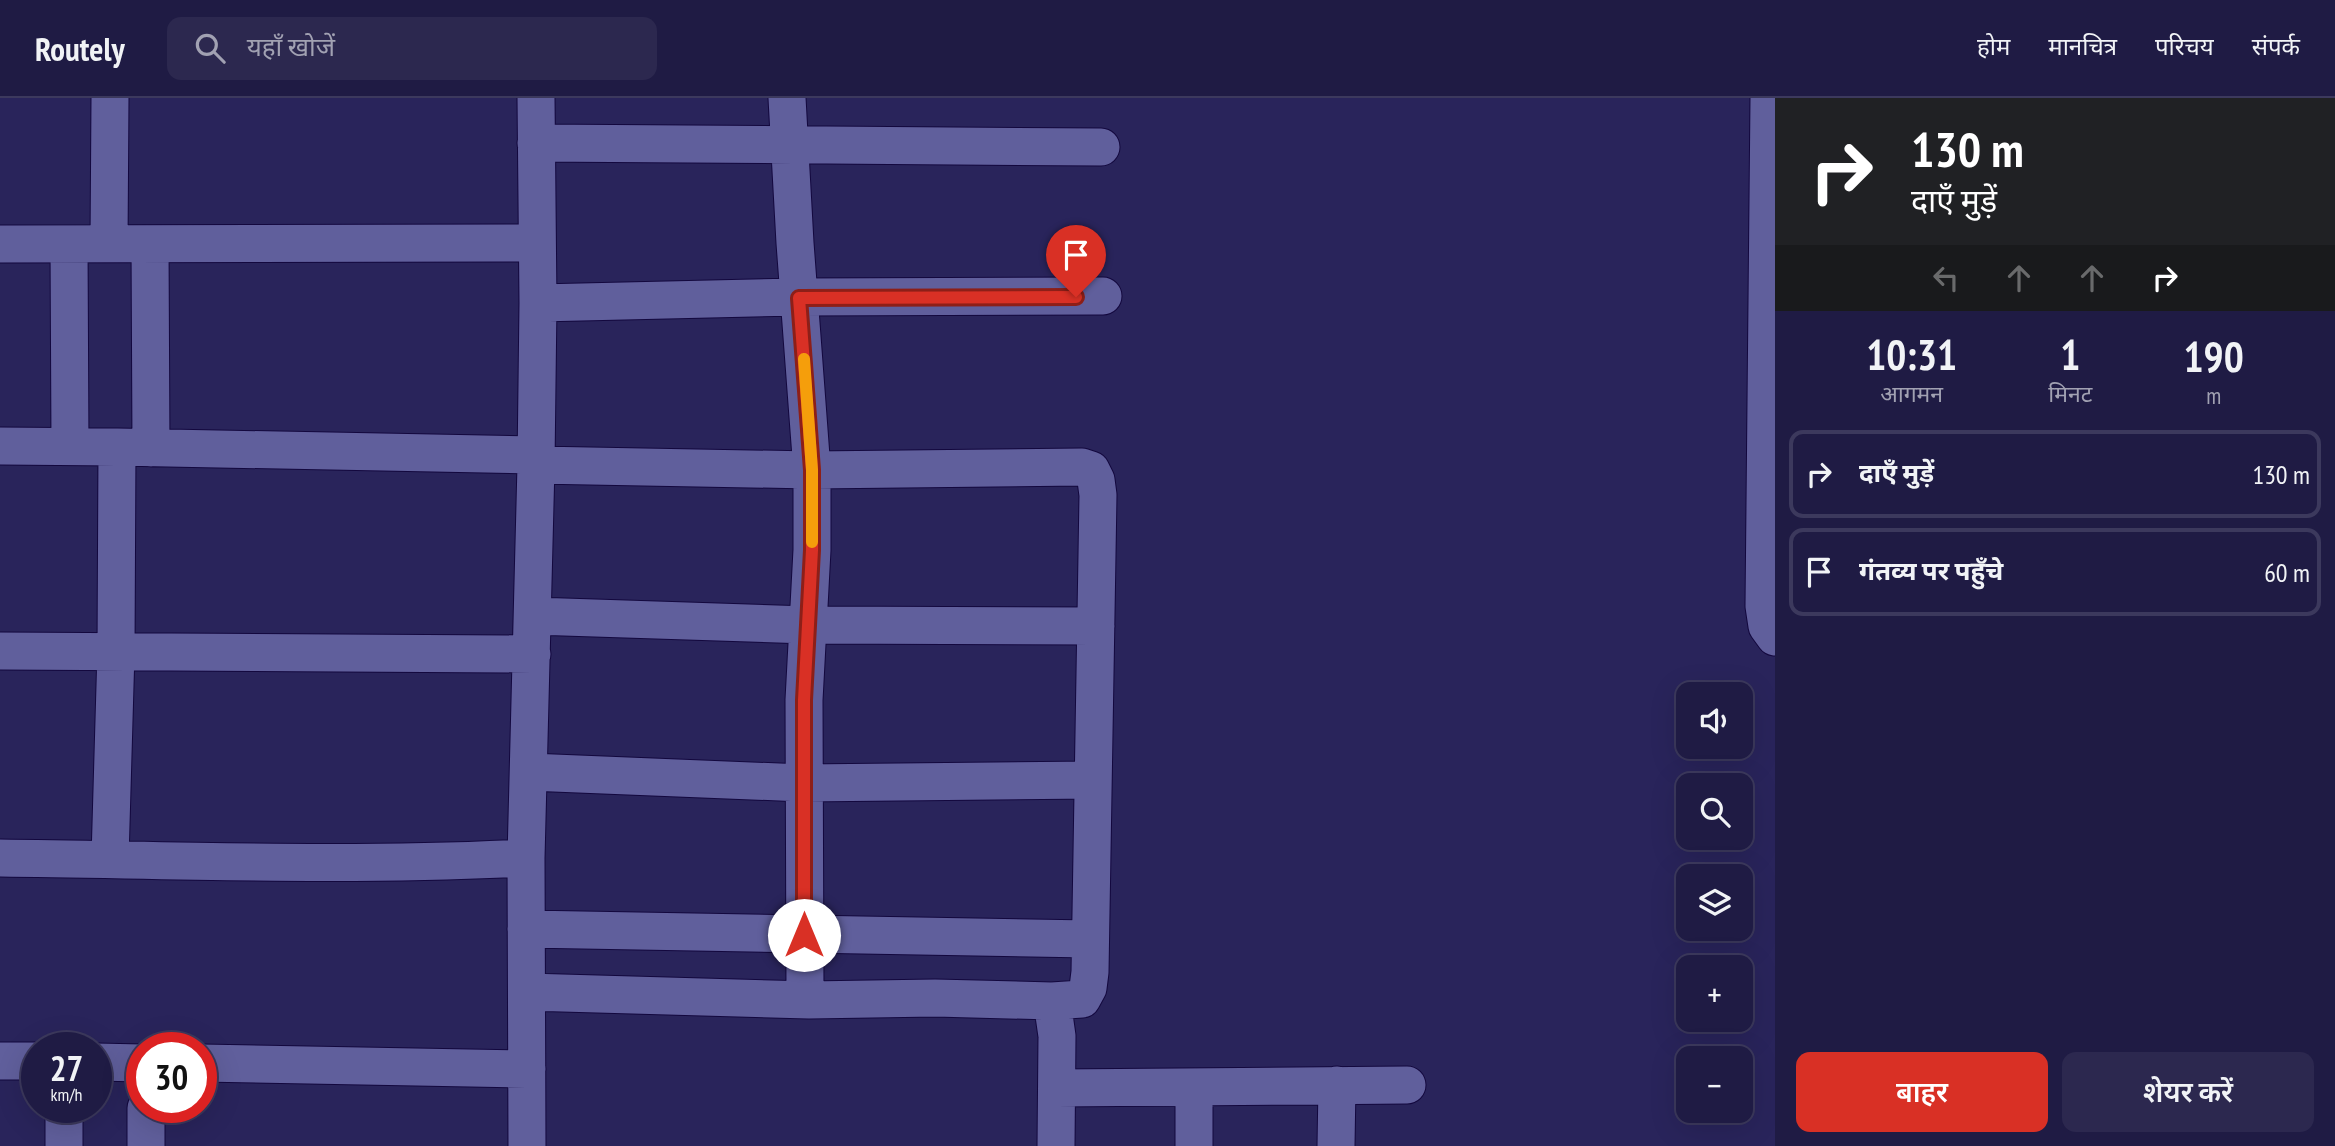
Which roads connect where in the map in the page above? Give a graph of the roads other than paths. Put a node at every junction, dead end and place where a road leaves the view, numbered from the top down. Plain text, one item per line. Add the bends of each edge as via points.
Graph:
1 (110, 98) edge
2 (536, 98) edge
3 (787, 98) edge
4 (1769, 98) edge
5 (536, 143) junction
6 (788, 145) junction
7 (1101, 147) dead end
8 (537, 243) junction
9 (0, 244) edge
10 (69, 244) junction
11 (109, 244) junction
12 (150, 244) junction
13 (1104, 296) dead end
14 (1771, 296) edge
15 (799, 298) junction
16 (538, 303) junction
17 (0, 446) edge
18 (70, 446) junction
19 (134, 447) junction
20 (536, 460) junction
21 (812, 470) junction
22 (1770, 477) edge
23 (533, 615) junction
24 (808, 625) junction
25 (1096, 626) junction
26 (1775, 637) edge
27 (0, 651) edge
28 (116, 651) junction
29 (532, 654) junction
30 (529, 772) junction
31 (1093, 780) junction
32 (803, 783) junction
33 (0, 858) edge
34 (526, 858) junction
35 (110, 859) junction
36 (526, 929) junction
37 (804, 935) junction
38 (1090, 939) junction
39 (527, 992) junction
40 (809, 999) junction
41 (1052, 1001) junction
42 (0, 1061) edge
43 (21, 1061) edge
44 (217, 1063) edge
45 (527, 1069) junction
46 (1407, 1085) dead end
47 (1337, 1086) junction
48 (1195, 1087) junction
49 (1057, 1088) junction
50 (64, 1123) edge
51 (146, 1123) edge
52 (64, 1146) edge
53 (146, 1146) edge
54 (527, 1146) edge
55 (1056, 1146) edge
56 (1194, 1146) edge
57 (1336, 1146) edge

1 - 11 street
2 - 5 street
3 - 6 street
4 - 14 street
5 - 6 street
5 - 8 street
6 - 7 street
6 - 15 street
8 - 12 street
8 - 16 street
9 - 10 street
10 - 11 street
10 - 18 street
11 - 12 street
12 - 19 street
13 - 15 street
14 - 22 street
15 - 16 street
15 - 21 street
16 - 20 street
17 - 18 street
18 - 19 street
19 - 20 street
19 - 28 street
20 - 21 street
20 - 23 street
21 - 24 street
21 - 25 street via 1091,470 1098,495
22 - 26 street via 1764,606 1767,626
23 - 24 street
23 - 29 street
24 - 25 street
24 - 32 street
25 - 31 street
27 - 28 street
28 - 29 street
28 - 35 street
29 - 30 street
30 - 32 street
30 - 34 street
31 - 32 street
31 - 38 street
32 - 37 street
33 - 35 street
34 - 35 street
34 - 36 street
36 - 37 street
36 - 39 street
37 - 38 street
37 - 40 street via 804,981
38 - 41 street via 1090,972 1082,999
39 - 40 street
39 - 45 street
40 - 41 street
41 - 49 street
42 - 43 street
44 - 45 street
45 - 54 street
46 - 47 street
47 - 48 street
47 - 57 street
48 - 49 street
48 - 56 street
49 - 55 street
50 - 52 street
51 - 53 street

